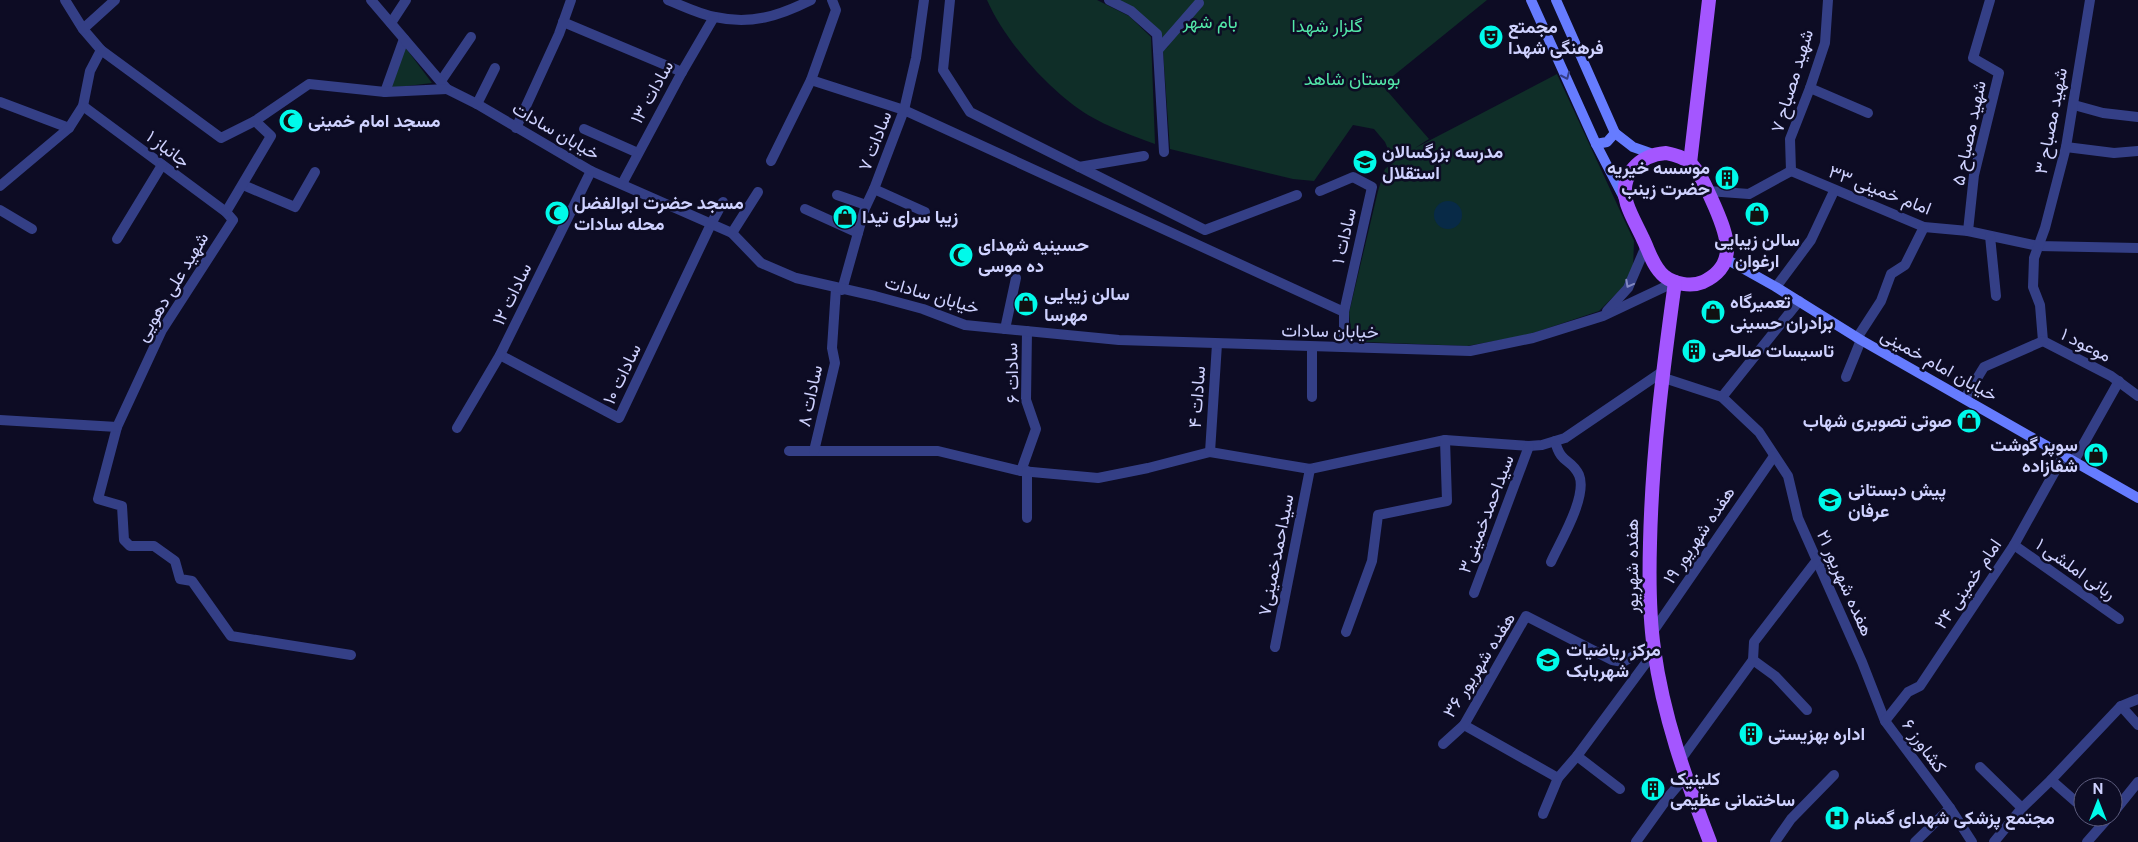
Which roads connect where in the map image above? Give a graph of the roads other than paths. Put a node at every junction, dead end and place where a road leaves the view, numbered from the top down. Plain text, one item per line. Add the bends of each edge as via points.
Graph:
1 (65, 0) edge
2 (115, 0) edge
3 (371, 0) edge
4 (406, 0) edge
5 (571, 0) edge
6 (668, 0) edge
7 (811, 0) edge
8 (832, 0) edge
9 (924, 0) edge
10 (950, 0) edge
11 (1109, 0) edge
12 (1531, 0) edge
13 (1556, 0) edge
14 (1709, 0) edge
15 (1828, 0) edge
16 (1990, 0) edge
17 (2090, 0) edge
18 (1199, 4) dead end
19 (714, 17) junction
20 (563, 22) junction
21 (391, 23) junction
22 (83, 29) junction
23 (471, 37) dead end
24 (404, 39) junction
25 (101, 50) junction
26 (1158, 50) junction
27 (495, 68) dead end
28 (682, 72) junction
29 (811, 80) junction
30 (444, 85) junction
31 (1810, 88) junction
32 (385, 92) junction
33 (0, 102) edge
34 (477, 104) junction
35 (2074, 105) junction
36 (83, 106) junction
37 (904, 110) junction
38 (1868, 113) dead end
39 (2138, 117) edge
40 (255, 121) junction
41 (69, 128) junction
42 (516, 128) junction
43 (584, 129) dead end
44 (1615, 133) junction
45 (1596, 144) junction
46 (2066, 147) junction
47 (2138, 151) edge
48 (1164, 152) dead end
49 (638, 153) junction
50 (1654, 154) junction
51 (1144, 156) dead end
52 (771, 161) dead end
53 (1690, 162) junction
54 (162, 165) junction
55 (1079, 167) junction
56 (591, 171) junction
57 (1791, 171) junction
58 (315, 172) dead end
59 (622, 184) junction
60 (242, 185) junction
61 (0, 186) edge
62 (874, 189) junction
63 (1320, 190) dead end
64 (1708, 190) junction
65 (1834, 191) junction
66 (758, 192) dead end
67 (836, 195) dead end
68 (1297, 195) dead end
69 (723, 202) dead end
70 (866, 205) junction
71 (1627, 205) junction
72 (804, 209) dead end
73 (0, 210) edge
74 (925, 212) dead end
75 (229, 216) junction
76 (712, 222) junction
77 (1924, 227) junction
78 (32, 229) dead end
79 (1968, 232) junction
80 (732, 233) junction
81 (858, 233) junction
82 (1990, 236) junction
83 (117, 239) dead end
84 (1646, 246) junction
85 (2038, 246) junction
86 (2138, 248) edge
87 (1726, 259) junction
88 (1016, 278) dead end
89 (1675, 282) junction
90 (1776, 287) junction
91 (839, 289) junction
92 (1996, 296) dead end
93 (1799, 301) junction
94 (1344, 312) junction
95 (1603, 316) junction
96 (1005, 329) junction
97 (1027, 331) junction
98 (1859, 339) junction
99 (2043, 341) junction
100 (1217, 344) junction
101 (1312, 347) junction
102 (1344, 347) junction
103 (500, 355) junction
104 (1662, 374) junction
105 (1846, 377) dead end
106 (2119, 382) junction
107 (2138, 396) edge
108 (1312, 397) dead end
109 (1722, 397) junction
110 (1965, 398) junction
111 (0, 420) edge
112 (117, 427) junction
113 (457, 428) dead end
114 (1445, 440) junction
115 (1555, 441) junction
116 (1529, 446) junction
117 (789, 451) dead end
118 (814, 451) junction
119 (1210, 452) junction
120 (2064, 455) junction
121 (1774, 456) junction
122 (2074, 461) junction
123 (1310, 469) junction
124 (1024, 471) junction
125 (2138, 498) edge
126 (1027, 518) dead end
127 (2014, 545) junction
128 (1817, 560) junction
129 (1551, 562) dead end
130 (1474, 593) dead end
131 (2120, 619) dead end
132 (1346, 632) dead end
133 (1653, 643) junction
134 (1275, 647) dead end
135 (351, 655) dead end
136 (1753, 660) junction
137 (1862, 662) joint
138 (2138, 699) edge
139 (2121, 706) junction
140 (1807, 710) dead end
141 (1885, 720) junction
142 (1464, 725) junction
143 (2138, 725) edge
144 (1443, 744) dead end
145 (1577, 756) junction
146 (1680, 759) junction
147 (1980, 767) dead end
148 (1834, 774) dead end
149 (1686, 776) junction
150 (1558, 778) junction
151 (2051, 780) junction
152 (2138, 782) edge
153 (1620, 789) dead end
154 (2073, 799) edge
155 (2123, 801) edge
156 (1950, 808) junction
157 (2022, 808) junction
158 (1543, 814) dead end
159 (2101, 827) edge
160 (1636, 842) edge
161 (1710, 842) edge
162 (1775, 842) edge
163 (1915, 842) edge
164 (1972, 842) edge
165 (1994, 842) edge
166 (2087, 842) edge

1 - 22 street
2 - 22 street
3 - 21 street, خیابان سادات
4 - 21 street
5 - 20 street
6 - 19 street
7 - 19 street via 752,21
8 - 29 street via 836,10
9 - 37 street, سادات ۷ via 916,58
10 - 55 street via 943,70 970,112
11 - 26 street via 1131,11 1157,34
12 -> 45 main road
13 - 44 main road
14 - 53 main road
15 - 31 street, شهید مصباح ۷ via 1825,43
16 - 79 street, شهید مصباح ۵ via 1973,58 2000,73 1974,175
17 - 35 street, شهید مصباح ۳
18 - 26 street
19 - 28 street, سادات ۱۳
20 - 28 street
20 - 42 street
21 - 24 street, خیابان سادات
22 - 25 street
23 - 30 street
24 - 30 street, خیابان سادات
24 - 32 street
25 - 36 street via 90,72
25 - 40 street via 221,138
26 - 48 street
27 - 34 street
28 - 49 street, سادات ۱۳
29 - 37 street
29 - 52 street
30 - 32 street
30 - 34 street, خیابان سادات
31 - 38 street
31 - 57 street, شهید مصباح ۷ via 1790,139
32 - 40 street via 309,84
33 - 41 street
34 - 42 street, خیابان سادات
35 - 39 street via 2103,113
35 - 46 street, شهید مصباح ۳
36 - 41 street
36 - 54 street, جانباز ۱
37 - 62 street, سادات ۷
37 - 94 street
40 - 60 street, شهید علی دهویی via 271,136
41 - 61 street
42 - 56 street, خیابان سادات
43 - 49 street
44 - 45 main road via 1608,142
44 - 50 main road via 1633,147
45 - 71 main road
46 - 47 street via 2114,153
46 - 85 street, شهید مصباح ۳
49 - 59 street, سادات ۱۳
50 - 53 main road via 1666,153
50 - 71 main road via 1642,159 1630,174 1625,192
51 - 55 street
53 - 64 main road
54 - 75 street, جانباز ۱
54 - 83 street
55 - 68 street via 1205,230
56 - 59 street, خیابان سادات
56 - 103 street, سادات ۱۲
57 - 64 street via 1749,194
57 - 65 street, امام خمینی ۳۳
58 - 60 street via 295,207
59 - 76 street, خیابان سادات
60 - 75 street, شهید علی دهویی
62 - 70 street, سادات ۷
62 - 74 street
63 - 94 street, سادات ۱ via 1354,177 1372,187
64 - 87 main road via 1726,234
65 - 77 street, امام خمینی ۳۳
65 - 90 street via 1811,240
66 - 80 street
67 - 70 street
69 - 76 street
70 - 81 street, سادات ۷
71 - 84 main road
72 - 81 street
73 - 78 street
75 - 112 street, شهید علی دهویی via 162,330
76 - 80 street, خیابان سادات
76 - 103 street, سادات ۱۰ via 619,418
77 - 79 street, امام خمینی ۳۳
77 - 98 street via 1905,265 1891,274 1881,301
79 - 82 street, امام خمینی ۳۳
80 - 91 street, خیابان سادات via 761,263 796,278
81 - 91 street, سادات ۷
82 - 85 street, امام خمینی ۳۳
82 - 92 street
84 - 89 main road via 1664,276
84 -> 95 street via 1628,288
85 - 86 street, امام خمینی ۳۳
85 - 99 street, شهید مصباح ۳ via 2034,258 2033,287 2040,304
87 - 89 main road via 1720,270 1699,283
87 - 90 main road, خیابان امام خمینی
88 - 96 street
89 - 95 street, خیابان سادات
89 - 104 main road, هفده شهریور
90 - 93 main road, خیابان امام خمینی
91 - 96 street, خیابان سادات via 894,301 965,325
91 - 118 street, سادات ۸ via 832,348 835,363
93 - 98 main road, خیابان امام خمینی
93 - 109 street
94 - 102 street, سادات ۱
95 - 102 street, خیابان سادات via 1533,338 1470,351
96 - 97 street, خیابان سادات
97 - 100 street, خیابان سادات via 1118,340
97 - 124 street, سادات ۶ via 1026,400 1036,430
98 - 105 street
98 - 110 main road, خیابان امام خمینی
99 - 106 street, موعود ۱
99 - 110 street via 1984,367
100 - 101 street, خیابان سادات
100 - 119 street, سادات ۴
101 - 102 street, خیابان سادات
101 - 108 street
103 - 113 street, سادات ۱۲
104 - 109 street, هفده شهریور ۲۱
104 - 115 street via 1565,438
104 - 133 main road, هفده شهریور via 1651,486 1649,582
106 - 107 street, موعود ۱
106 - 122 street
109 - 121 street, هفده شهریور ۲۱ via 1759,432
110 - 120 main road, خیابان امام خمینی
111 - 112 street
112 - 135 street, شهید علی دهویی via 98,499 122,506 124,540 130,546 154,546 175,561 180,579 192,581 231,636
114 - 116 street
114 - 123 street
114 - 132 street via 1447,501 1378,515 1372,561
115 - 116 street
115 - 129 street via 1558,453 1573,466 1581,481 1573,515
116 - 130 street, سیداحمدخمینی۳
117 - 118 street
118 - 124 street via 938,451
119 - 123 street
119 - 124 street via 1098,478
120 - 122 main road, خیابان امام خمینی
120 - 127 street, امام خمینی ۲۴
121 - 128 street, هفده شهریور ۲۱ via 1788,476 1798,518
121 - 133 street, هفده شهریور ۱۹
122 - 125 main road, خیابان امام خمینی
123 - 134 street, سیداحمدخمینی۷
124 - 126 street
127 - 131 street, ربانی املشی ۱
127 - 141 street, امام خمینی ۲۴ via 1920,686 1908,692
128 - 136 street via 1754,642
128 - 137 street, هفده شهریور ۲۱
133 - 142 street, هفده شهریور ۳۶ via 1623,662 1612,660 1526,616
133 - 145 street, هفده شهریور ۱۹
133 - 146 main road, هفده شهریور
136 - 140 street via 1775,676
136 - 146 street
137 - 141 street, کشاورز ۶
138 - 139 street
139 - 143 street
139 - 151 street
141 - 156 street, کشاورز ۶
142 - 144 street, هفده شهریور ۳۶
142 - 150 street
145 - 150 street, هفده شهریور ۱۹
145 - 153 street
146 - 149 main road, هفده شهریور
147 - 157 street
148 - 162 street via 1791,819
149 - 160 street
149 - 161 main road, هفده شهریور
150 - 158 street, هفده شهریور ۱۹
151 - 154 street
151 - 157 street
152 - 155 street
156 - 163 street
156 - 164 street, کشاورز ۶
157 - 165 street
159 - 166 street

